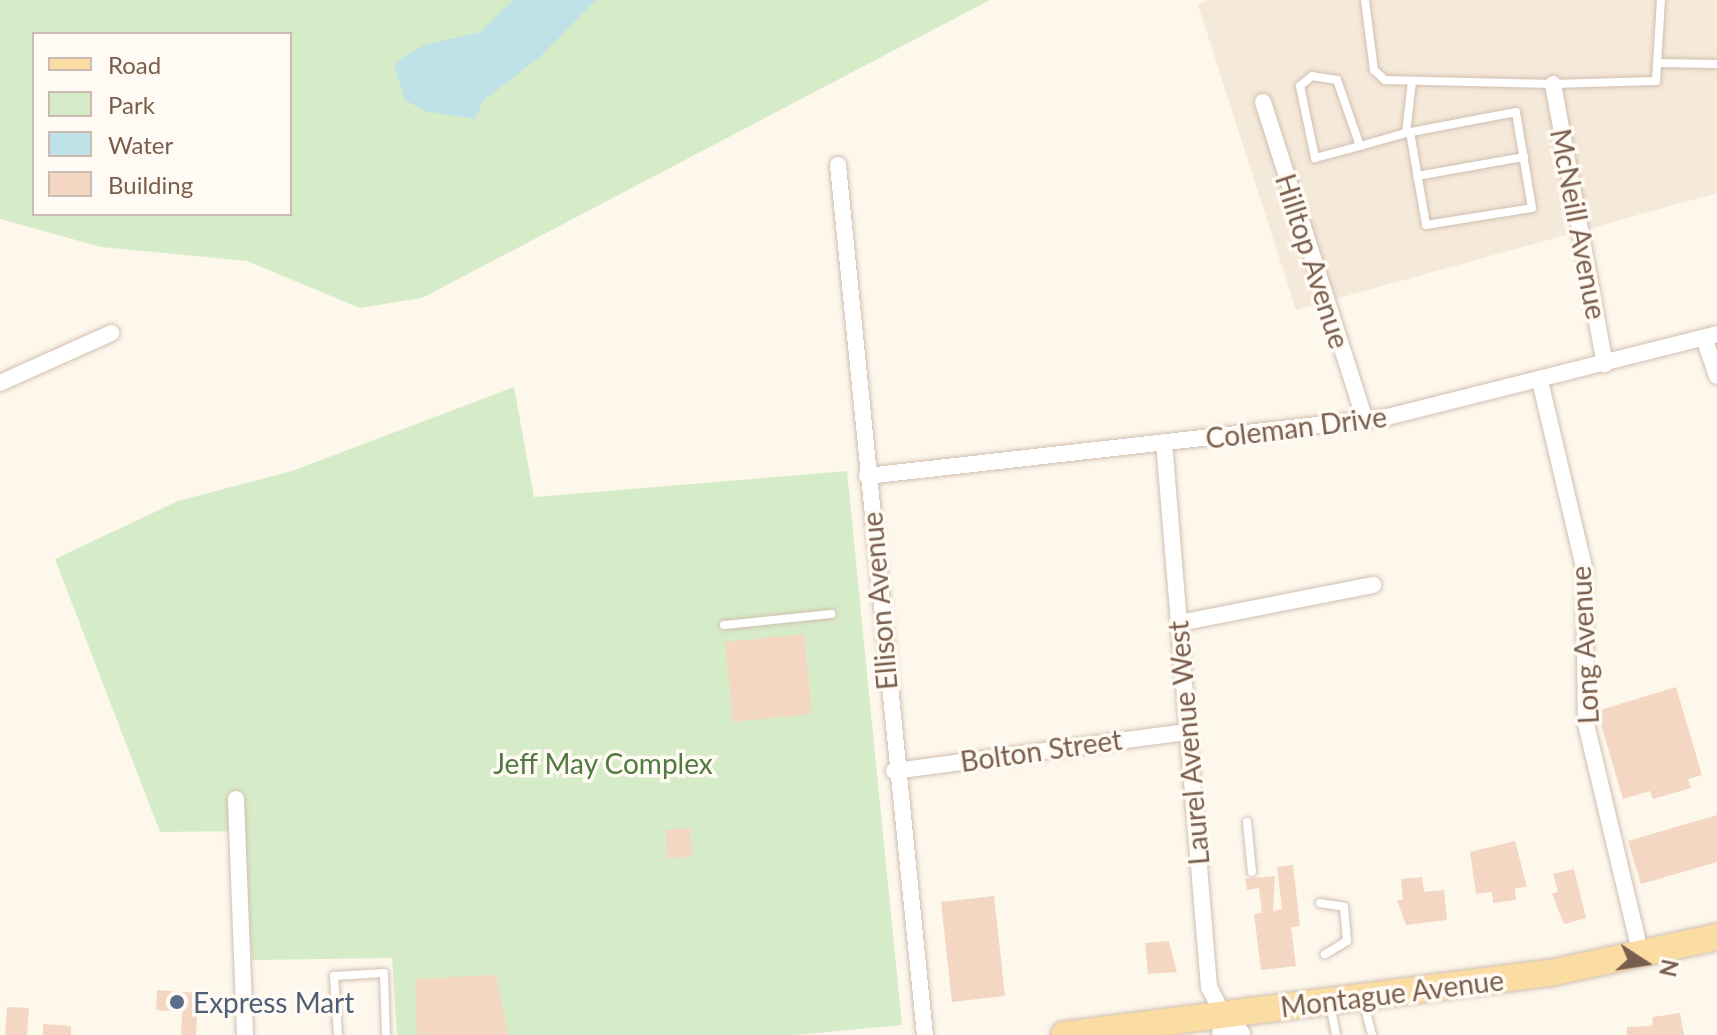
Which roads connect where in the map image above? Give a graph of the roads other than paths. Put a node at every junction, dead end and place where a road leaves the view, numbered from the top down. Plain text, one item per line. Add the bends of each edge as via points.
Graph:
1 (1365, 0) edge
2 (1661, 0) edge
3 (1660, 63) junction
4 (1717, 64) edge
5 (1412, 81) junction
6 (1553, 84) junction
7 (1263, 102) dead end
8 (1408, 132) junction
9 (1360, 146) junction
10 (1524, 157) junction
11 (838, 165) dead end
12 (1417, 176) junction
13 (111, 333) dead end
14 (1711, 336) edge
15 (1605, 364) junction
16 (1717, 376) edge
17 (1540, 381) junction
18 (0, 383) edge
19 (1365, 420) junction
20 (1164, 442) junction
21 (867, 476) junction
22 (1373, 585) dead end
23 (831, 614) dead end
24 (1179, 623) junction
25 (724, 625) dead end
26 (1187, 732) junction
27 (894, 771) junction
28 (236, 799) dead end
29 (1247, 822) dead end
30 (1252, 872) dead end
31 (1320, 903) dead end
32 (1717, 937) edge
33 (1325, 954) dead end
34 (1641, 955) junction
35 (1362, 996) junction
36 (1330, 1000) junction
37 (1227, 1028) edge
38 (245, 1035) edge
39 (338, 1035) edge
40 (386, 1035) edge
41 (925, 1035) edge
42 (1064, 1035) edge
43 (1336, 1035) edge
44 (1372, 1035) edge

1 - 5 lane via 1374,70 1385,80
2 - 3 lane
3 - 4 lane
3 - 6 lane via 1656,81
5 - 6 lane
5 - 8 lane
6 - 15 street, McNeill Avenue
7 - 19 street, Hilltop Avenue
8 - 9 lane
8 - 10 lane via 1516,112
8 - 12 lane
9 - 9 lane via 1315,158 1300,86 1312,76 1337,80
10 - 12 lane
10 - 12 lane via 1532,208 1426,225
11 - 21 street, Ellison Avenue
13 - 18 street
14 - 15 street, Coleman Drive
14 - 16 street
15 - 17 street, Coleman Drive
17 - 19 street, Coleman Drive
17 - 34 street, Long Avenue via 1584,567 1586,724
19 - 20 street, Coleman Drive
20 - 21 street, Coleman Drive
20 - 24 street, Laurel Avenue West
21 - 27 street, Ellison Avenue
22 - 24 street
23 - 25 lane
24 - 26 street, Laurel Avenue West
26 - 27 street, Bolton Street
26 - 37 street, Laurel Avenue West via 1209,987
27 - 41 street, Ellison Avenue
28 - 38 street
29 - 30 lane
31 - 33 lane via 1344,907 1347,941
32 - 34 main road, Montague Avenue
34 - 35 main road, Montague Avenue via 1550,973
35 - 36 main road, Montague Avenue
35 - 44 lane
36 - 37 main road, Montague Avenue
36 - 43 lane
37 - 42 main road, Montague Avenue
39 - 40 lane via 334,976 384,973

